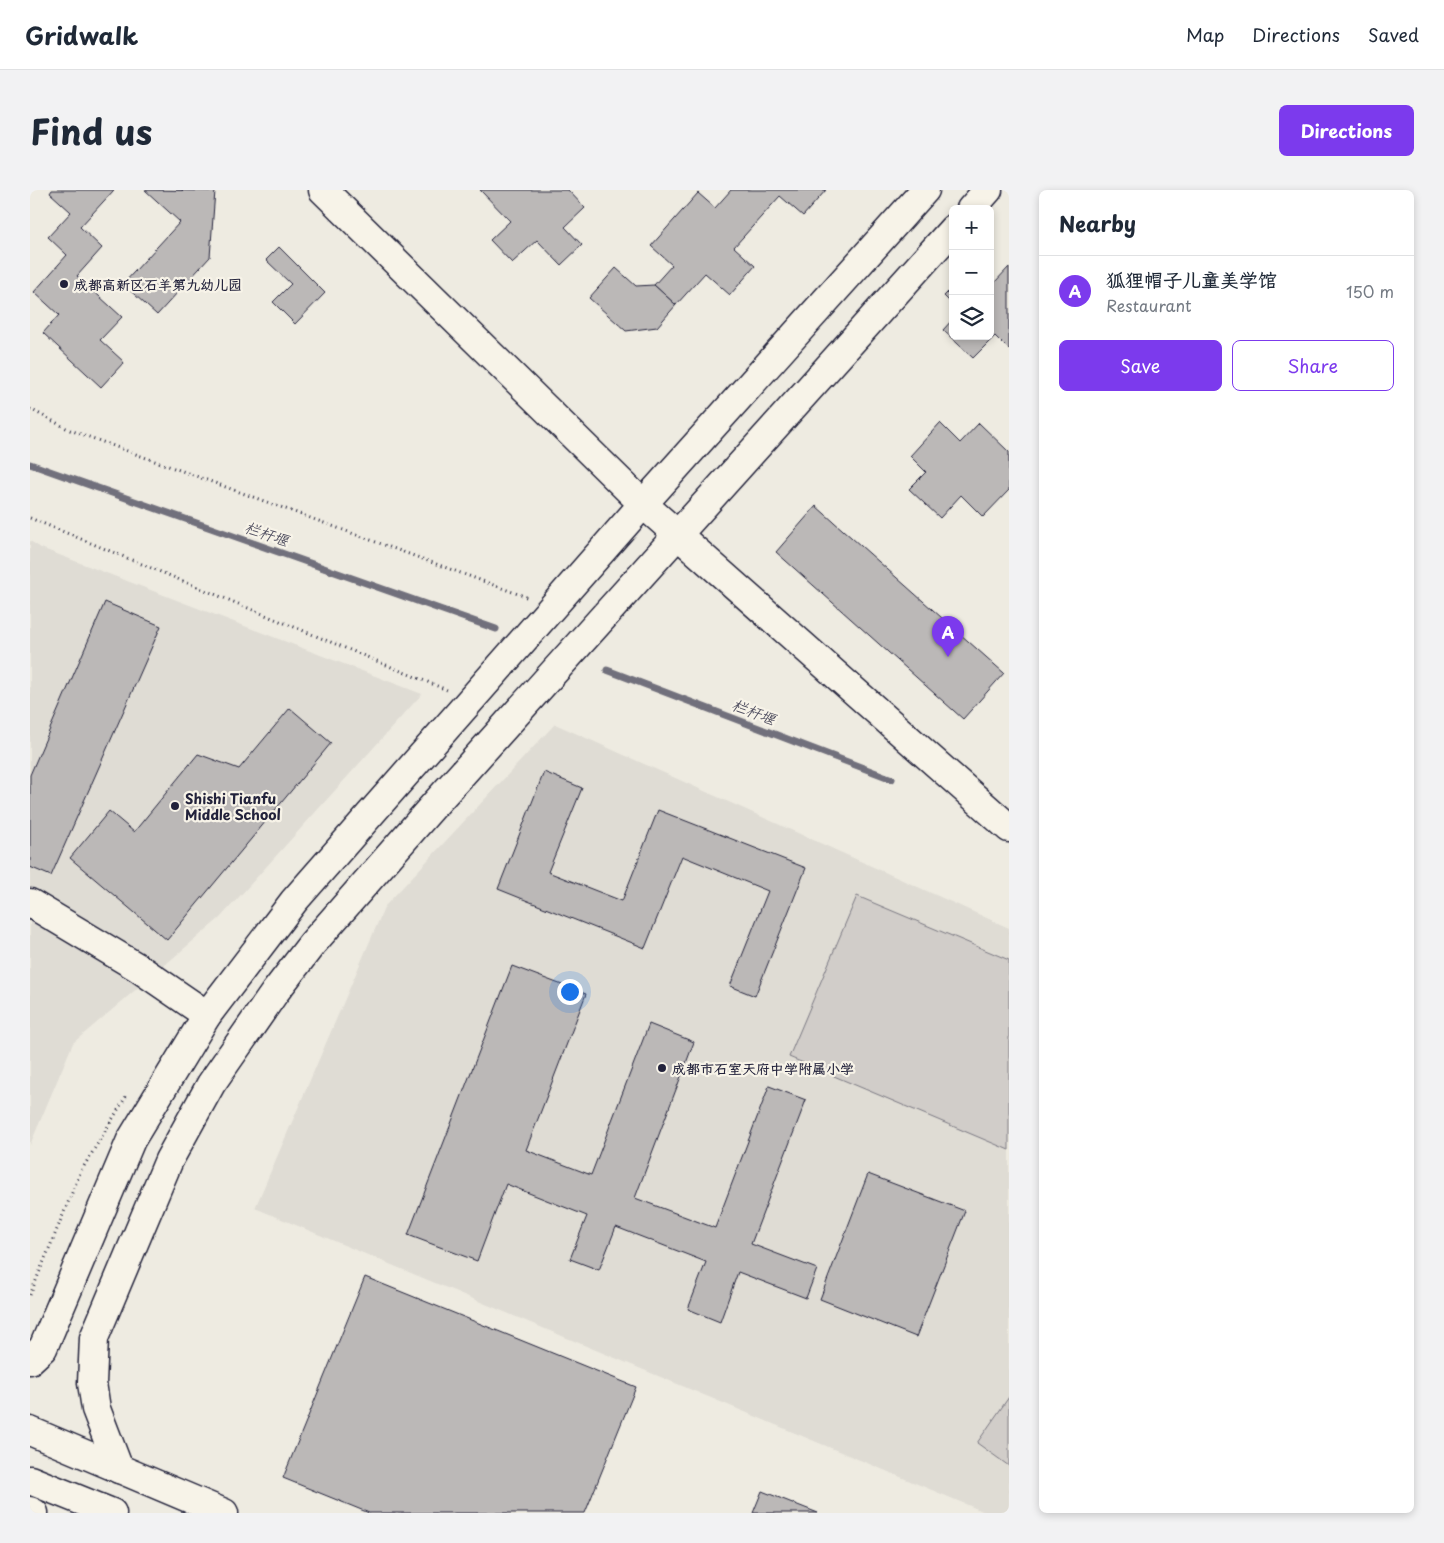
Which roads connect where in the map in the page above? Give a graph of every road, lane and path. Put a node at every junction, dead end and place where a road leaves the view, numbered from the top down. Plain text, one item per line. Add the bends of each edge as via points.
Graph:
1 (323, 190) edge
2 (925, 190) edge
3 (988, 190) edge
4 (975, 205) edge
5 (949, 233) edge
6 (30, 408) edge
7 (643, 504) junction
8 (30, 518) edge
9 (678, 534) junction
10 (552, 606) junction
11 (470, 699) junction
12 (1009, 828) edge
13 (30, 903) edge
14 (207, 1015) junction
15 (30, 1360) edge
16 (30, 1431) edge
17 (119, 1469) junction
18 (30, 1480) edge
19 (30, 1511) edge
20 (34, 1513) edge
21 (112, 1513) edge
22 (224, 1513) edge

1 - 7 main road
2 - 7 main road
3 - 4 main road
5 - 9 main road
6 - 10 path via 70,430
7 - 9 main road
7 - 10 main road
8 - 11 path
9 - 12 main road
9 - 17 main road via 312,944 211,1084 169,1160 94,1338 92,1383 96,1408
10 - 11 main road
11 - 14 main road via 294,901
13 - 14 main road via 137,966
14 - 15 main road via 131,1140 43,1348
16 - 17 main road
17 - 22 main road
18 - 21 main road
19 - 20 main road

